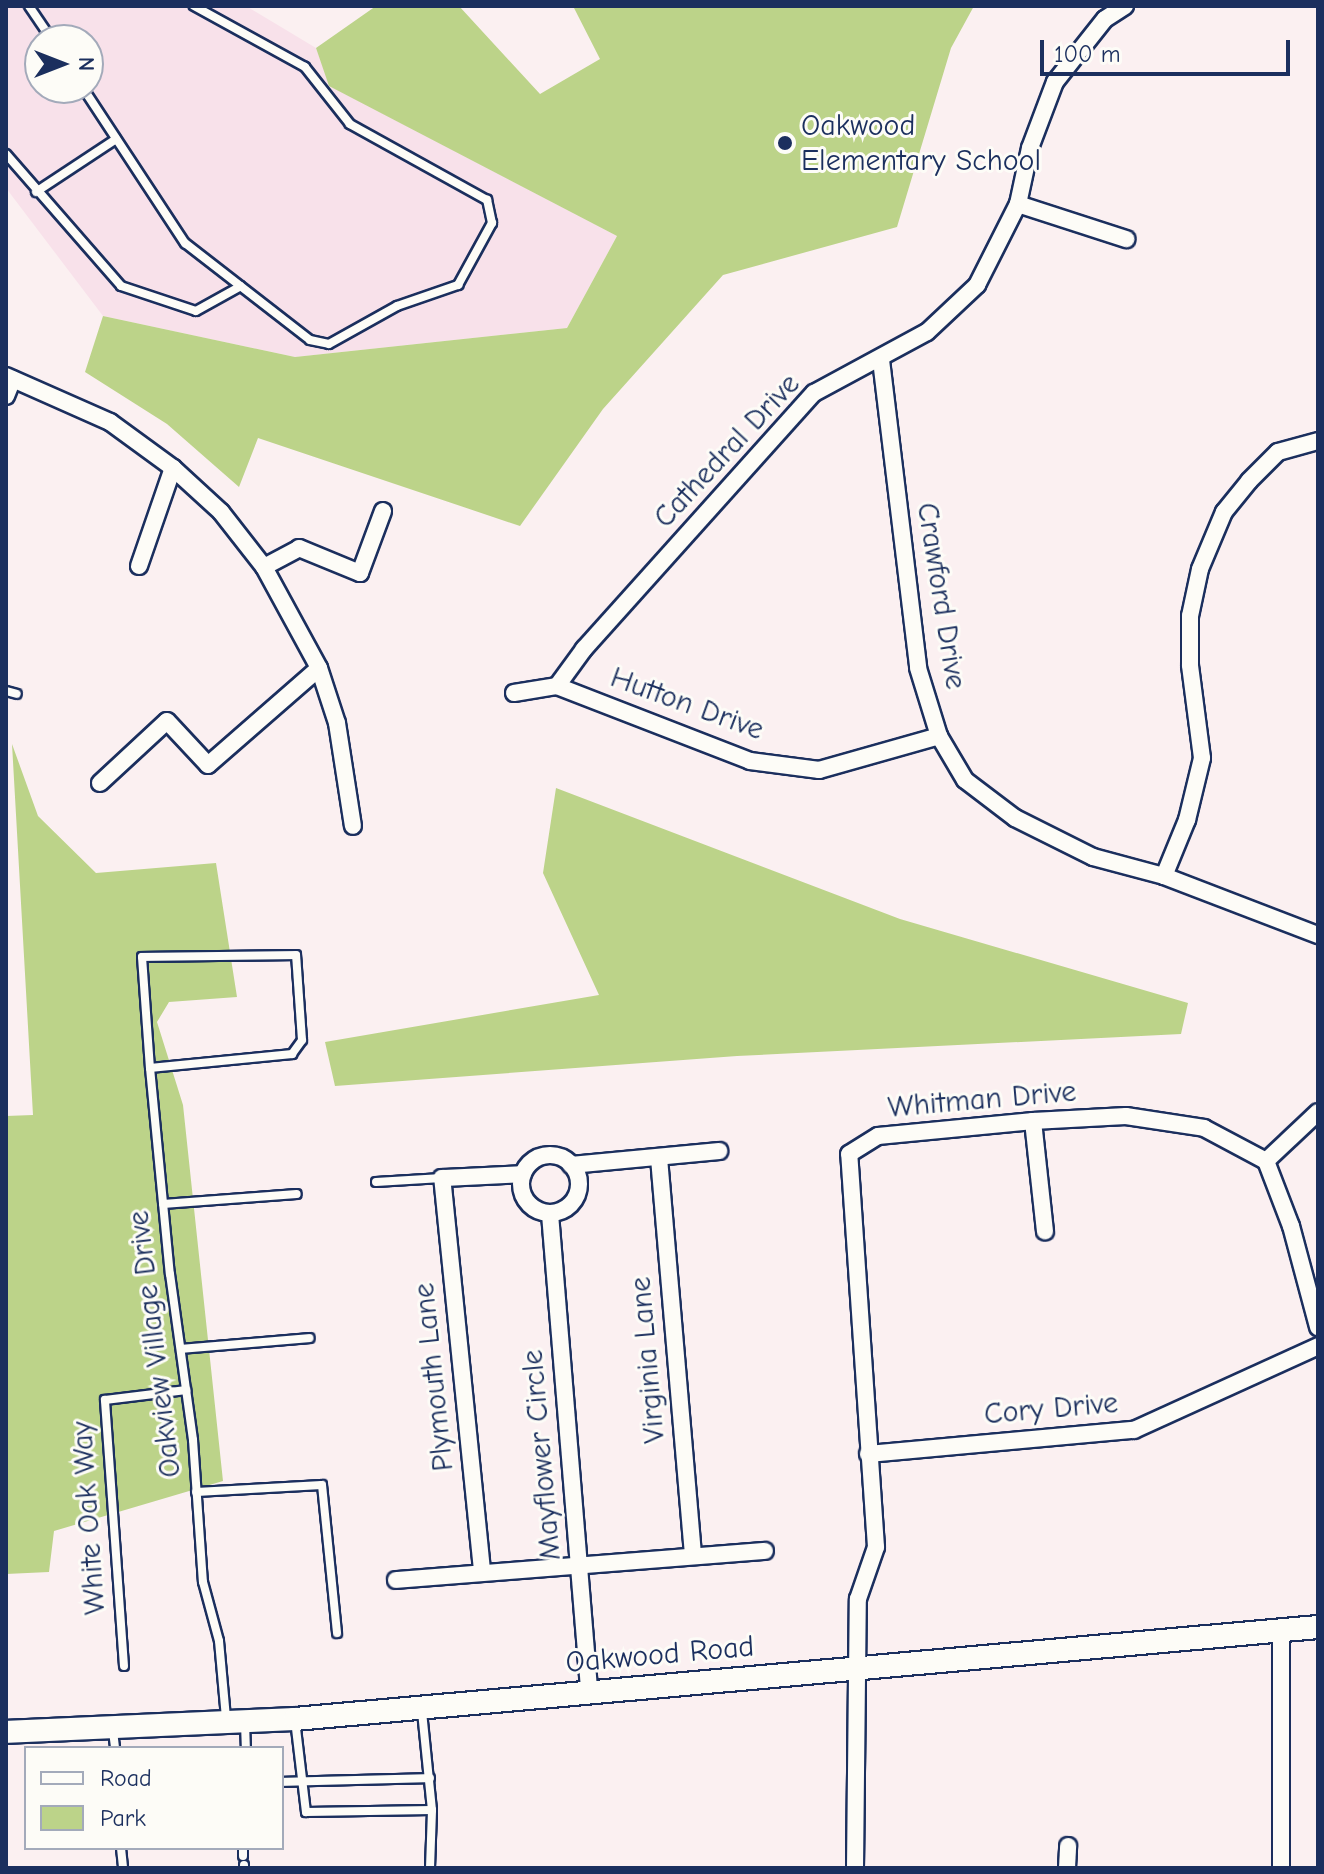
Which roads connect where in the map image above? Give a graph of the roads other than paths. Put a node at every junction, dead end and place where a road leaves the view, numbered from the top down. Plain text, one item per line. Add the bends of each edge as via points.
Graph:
1 (29, 6) edge
2 (194, 6) edge
3 (1125, 6) edge
4 (41, 24) edge
5 (93, 104) edge
6 (116, 139) junction
7 (6, 154) edge
8 (36, 192) junction
9 (1018, 204) junction
10 (1126, 239) dead end
11 (241, 286) junction
12 (881, 360) junction
13 (10, 378) edge
14 (6, 396) edge
15 (1318, 441) edge
16 (173, 468) junction
17 (383, 511) dead end
18 (139, 566) dead end
19 (264, 567) junction
20 (319, 668) junction
21 (557, 686) junction
22 (6, 691) edge
23 (514, 693) dead end
24 (17, 694) dead end
25 (939, 736) junction
26 (100, 783) dead end
27 (353, 826) dead end
28 (1164, 876) junction
29 (1318, 935) edge
30 (150, 1068) junction
31 (1318, 1112) edge
32 (1033, 1121) junction
33 (719, 1151) dead end
34 (659, 1158) junction
35 (1266, 1161) junction
36 (571, 1165) junction
37 (523, 1174) junction
38 (442, 1178) junction
39 (376, 1182) dead end
40 (297, 1194) dead end
41 (163, 1204) junction
42 (550, 1214) junction
43 (1045, 1231) dead end
44 (1318, 1327) edge
45 (310, 1338) dead end
46 (1318, 1346) edge
47 (181, 1349) junction
48 (186, 1390) junction
49 (868, 1454) junction
50 (196, 1492) junction
51 (765, 1551) dead end
52 (693, 1556) junction
53 (579, 1566) junction
54 (482, 1570) junction
55 (396, 1580) dead end
56 (1318, 1627) edge
57 (1281, 1630) junction
58 (337, 1633) dead end
59 (124, 1666) dead end
60 (856, 1667) junction
61 (589, 1692) junction
62 (422, 1708) junction
63 (295, 1719) junction
64 (235, 1723) junction
65 (6, 1732) edge
66 (114, 1739) edge
67 (245, 1746) edge
68 (430, 1778) junction
69 (302, 1781) junction
70 (284, 1782) edge
71 (432, 1810) junction
72 (1068, 1846) dead end
73 (430, 1868) edge
74 (855, 1868) edge
75 (1067, 1868) edge
76 (1281, 1868) edge

1 - 4 lane
2 - 11 lane via 305,67 350,124 487,200 492,213 492,223 458,285 397,306 329,344 310,340
3 - 9 street, Cathedral Drive via 1105,19 1055,82 1030,148
5 - 6 lane
6 - 8 lane
6 - 11 lane via 185,243
7 - 8 lane
8 - 11 lane via 121,286 196,311
9 - 10 street
9 - 12 street, Cathedral Drive via 977,285 927,332
12 - 21 street, Cathedral Drive via 814,393 584,649
12 - 25 street, Crawford Drive via 918,668
13 - 14 street
13 - 16 street via 110,422
15 - 28 street via 1278,452 1249,481 1224,512 1200,569 1190,641 1202,758 1187,820
16 - 18 street
16 - 19 street via 221,512
17 - 19 street via 360,573 299,548
19 - 20 street
20 - 26 street via 208,765 167,721
20 - 27 street via 337,723
21 - 23 street
21 - 25 street, Hutton Drive via 750,761 819,770
22 - 24 lane
25 - 28 street, Crawford Drive via 965,780 1015,818 1093,857
28 - 29 street, Crawford Drive
30 - 30 lane, Oakview Village Drive via 142,957 296,955 302,1040 283,1057
30 - 41 lane, Oakview Village Drive
31 - 35 street
32 - 35 street, Whitman Drive via 1126,1116 1204,1128
32 - 43 street
32 - 49 street, Whitman Drive via 878,1136 849,1154
33 - 34 street
34 - 36 street
34 - 52 street, Virginia Lane
35 - 44 street via 1291,1226
36 - 37 street via 550,1155 529,1164
36 - 42 street via 579,1184 577,1195 562,1211
37 - 38 street
37 - 42 street via 521,1185 530,1205
38 - 39 lane
38 - 54 street, Plymouth Lane
40 - 41 lane
41 - 47 lane, Oakview Village Drive
42 - 53 street, Mayflower Circle
45 - 47 lane
46 - 49 street, Cory Drive via 1134,1430
47 - 48 lane, Oakview Village Drive
48 - 50 lane, Oakview Village Drive
48 - 59 lane, White Oak Way via 105,1400
49 - 60 street, Whitman Drive via 876,1547 858,1599
50 - 58 lane via 322,1485
50 - 64 lane, Oakview Village Drive via 203,1582
51 - 52 street
52 - 53 street
53 - 54 street
53 - 61 street, Mayflower Circle
54 - 55 street
56 - 57 street, Oakwood Road
57 - 60 street, Oakwood Road
57 - 76 street
60 - 61 street, Oakwood Road
60 - 74 street, Whitman Drive
61 - 62 street, Oakwood Road
62 - 63 street, Oakwood Road
62 - 68 lane
63 - 64 street, Oakwood Road
63 - 69 lane
64 - 66 street, Oakwood Road
64 - 67 lane, Oakview Village Drive
65 - 66 street, Oakwood Road
68 - 69 lane
68 - 71 lane
69 - 70 lane
69 - 71 lane via 306,1812
71 - 73 lane
72 - 75 street

